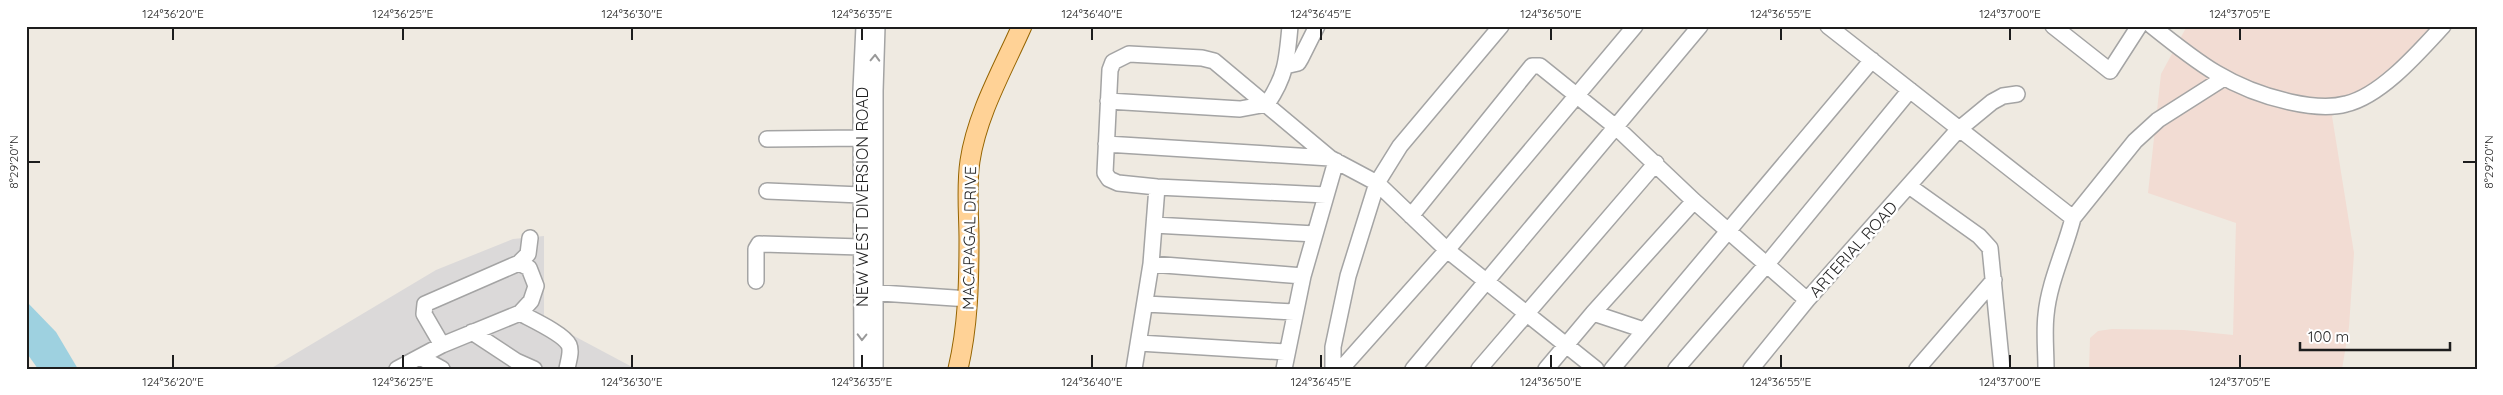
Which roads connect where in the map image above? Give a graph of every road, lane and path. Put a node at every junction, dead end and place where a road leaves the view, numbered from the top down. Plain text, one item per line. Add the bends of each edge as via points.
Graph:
1 (864, 26) edge
2 (877, 26) edge
3 (1022, 26) edge
4 (1290, 26) edge
5 (1317, 26) edge
6 (1501, 26) edge
7 (1636, 26) edge
8 (1700, 26) edge
9 (1828, 26) edge
10 (2053, 26) edge
11 (2139, 26) edge
12 (2152, 26) edge
13 (2443, 26) edge
14 (1872, 60) junction
15 (1285, 66) junction
16 (2224, 78) junction
17 (1910, 90) junction
18 (2017, 94) dead end
19 (1577, 95) junction
20 (1108, 101) junction
21 (1267, 104) junction
22 (1617, 128) junction
23 (1958, 130) junction
24 (767, 138) dead end
25 (861, 138) junction
26 (1106, 144) junction
27 (1333, 159) junction
28 (1656, 163) junction
29 (1377, 183) junction
30 (1909, 186) junction
31 (1157, 187) junction
32 (767, 192) dead end
33 (861, 195) junction
34 (1326, 195) junction
35 (1694, 201) junction
36 (1411, 216) junction
37 (2073, 218) junction
38 (1154, 225) junction
39 (1729, 230) junction
40 (1315, 234) junction
41 (530, 238) dead end
42 (862, 248) junction
43 (1447, 250) junction
44 (519, 263) junction
45 (1151, 264) junction
46 (1767, 264) junction
47 (1303, 276) junction
48 (1994, 280) junction
49 (756, 281) dead end
50 (1488, 281) junction
51 (869, 292) junction
52 (969, 299) junction
53 (1807, 300) junction
54 (1146, 304) junction
55 (1294, 312) junction
56 (520, 313) junction
57 (1528, 313) junction
58 (1593, 313) junction
59 (1644, 330) junction
60 (472, 332) junction
61 (1139, 344) junction
62 (1566, 344) junction
63 (442, 345) junction
64 (1286, 352) junction
65 (420, 357) junction
66 (1999, 366) edge
67 (398, 369) edge
68 (442, 369) edge
69 (534, 369) edge
70 (567, 369) edge
71 (862, 369) edge
72 (875, 369) edge
73 (958, 369) edge
74 (1134, 369) edge
75 (1284, 369) edge
76 (1333, 369) edge
77 (1341, 369) edge
78 (1413, 369) edge
79 (1478, 369) edge
80 (1546, 369) edge
81 (1596, 369) edge
82 (1612, 369) edge
83 (1676, 369) edge
84 (1751, 369) edge
85 (1917, 369) edge
86 (2046, 369) edge

1 - 25 street, NEW WEST DIVERSION ROAD
51 -> 2 street, NEW WEST DIVERSION ROAD
3 - 52 main road, MACAPAGAL DRIVE via 976,132 970,161
4 - 15 street
5 - 15 street via 1298,63
6 - 29 street via 1400,146
7 - 19 street
8 - 22 street
9 - 14 street
10 - 11 street via 2110,71
12 - 16 street via 2198,63
13 - 16 street via 2391,77 2347,104 2303,105 2264,96
14 - 17 street
14 - 39 street
15 - 21 street via 1281,84
16 - 37 street via 2158,120 2135,140
17 - 23 street
17 - 46 street
18 - 23 street, ARTERIAL ROAD via 1992,102
19 - 22 street
19 - 36 street via 1540,66 1532,66
19 - 43 street
20 - 21 street via 1240,109
20 - 21 street via 1113,62 1128,54 1209,59
20 - 26 street
21 - 27 street
22 - 28 street
22 - 50 street
23 - 30 street, ARTERIAL ROAD
23 - 37 street
24 - 25 street
25 - 33 street, NEW WEST DIVERSION ROAD
26 - 27 street
26 - 31 street via 1105,173 1109,179
27 - 29 street
27 - 34 street
28 - 35 street
28 - 57 street
29 - 36 street
29 - 76 street via 1348,276 1333,347
30 - 48 street via 1960,220 1987,243
30 - 53 street, ARTERIAL ROAD
31 - 34 street
31 - 38 street
32 - 33 street
33 - 42 street, NEW WEST DIVERSION ROAD
34 - 40 street
35 - 39 street
35 - 58 street
36 - 43 street
37 - 86 street via 2046,314
38 - 40 street
38 - 45 street
39 - 46 street
39 - 59 street
40 - 47 street
41 - 44 street via 528,254
42 - 49 street via 760,244 756,249
42 - 51 street, NEW WEST DIVERSION ROAD
43 - 50 street
43 - 77 street
44 - 56 street via 529,268 536,286 531,301
44 - 63 street via 425,304 424,314
45 - 47 street
45 - 54 street
46 - 53 street
46 - 83 street
47 - 55 street
48 - 66 street
48 - 85 street
50 - 57 street
50 - 78 street
51 - 52 street
51 -> 71 street, NEW WEST DIVERSION ROAD
51 - 72 street, NEW WEST DIVERSION ROAD
52 - 73 main road, MACAPAGAL DRIVE
53 - 84 street, ARTERIAL ROAD
54 - 55 street
54 - 61 street
55 - 64 street
56 - 60 street
56 - 70 street via 569,344 571,351
57 - 62 street
57 - 79 street
58 - 59 street
58 - 62 street
59 - 82 street
60 - 63 street
60 - 69 street
61 - 64 street
61 - 74 street
62 - 80 street
62 - 81 street
63 - 65 street
64 - 75 street
65 - 67 street
65 - 68 street

